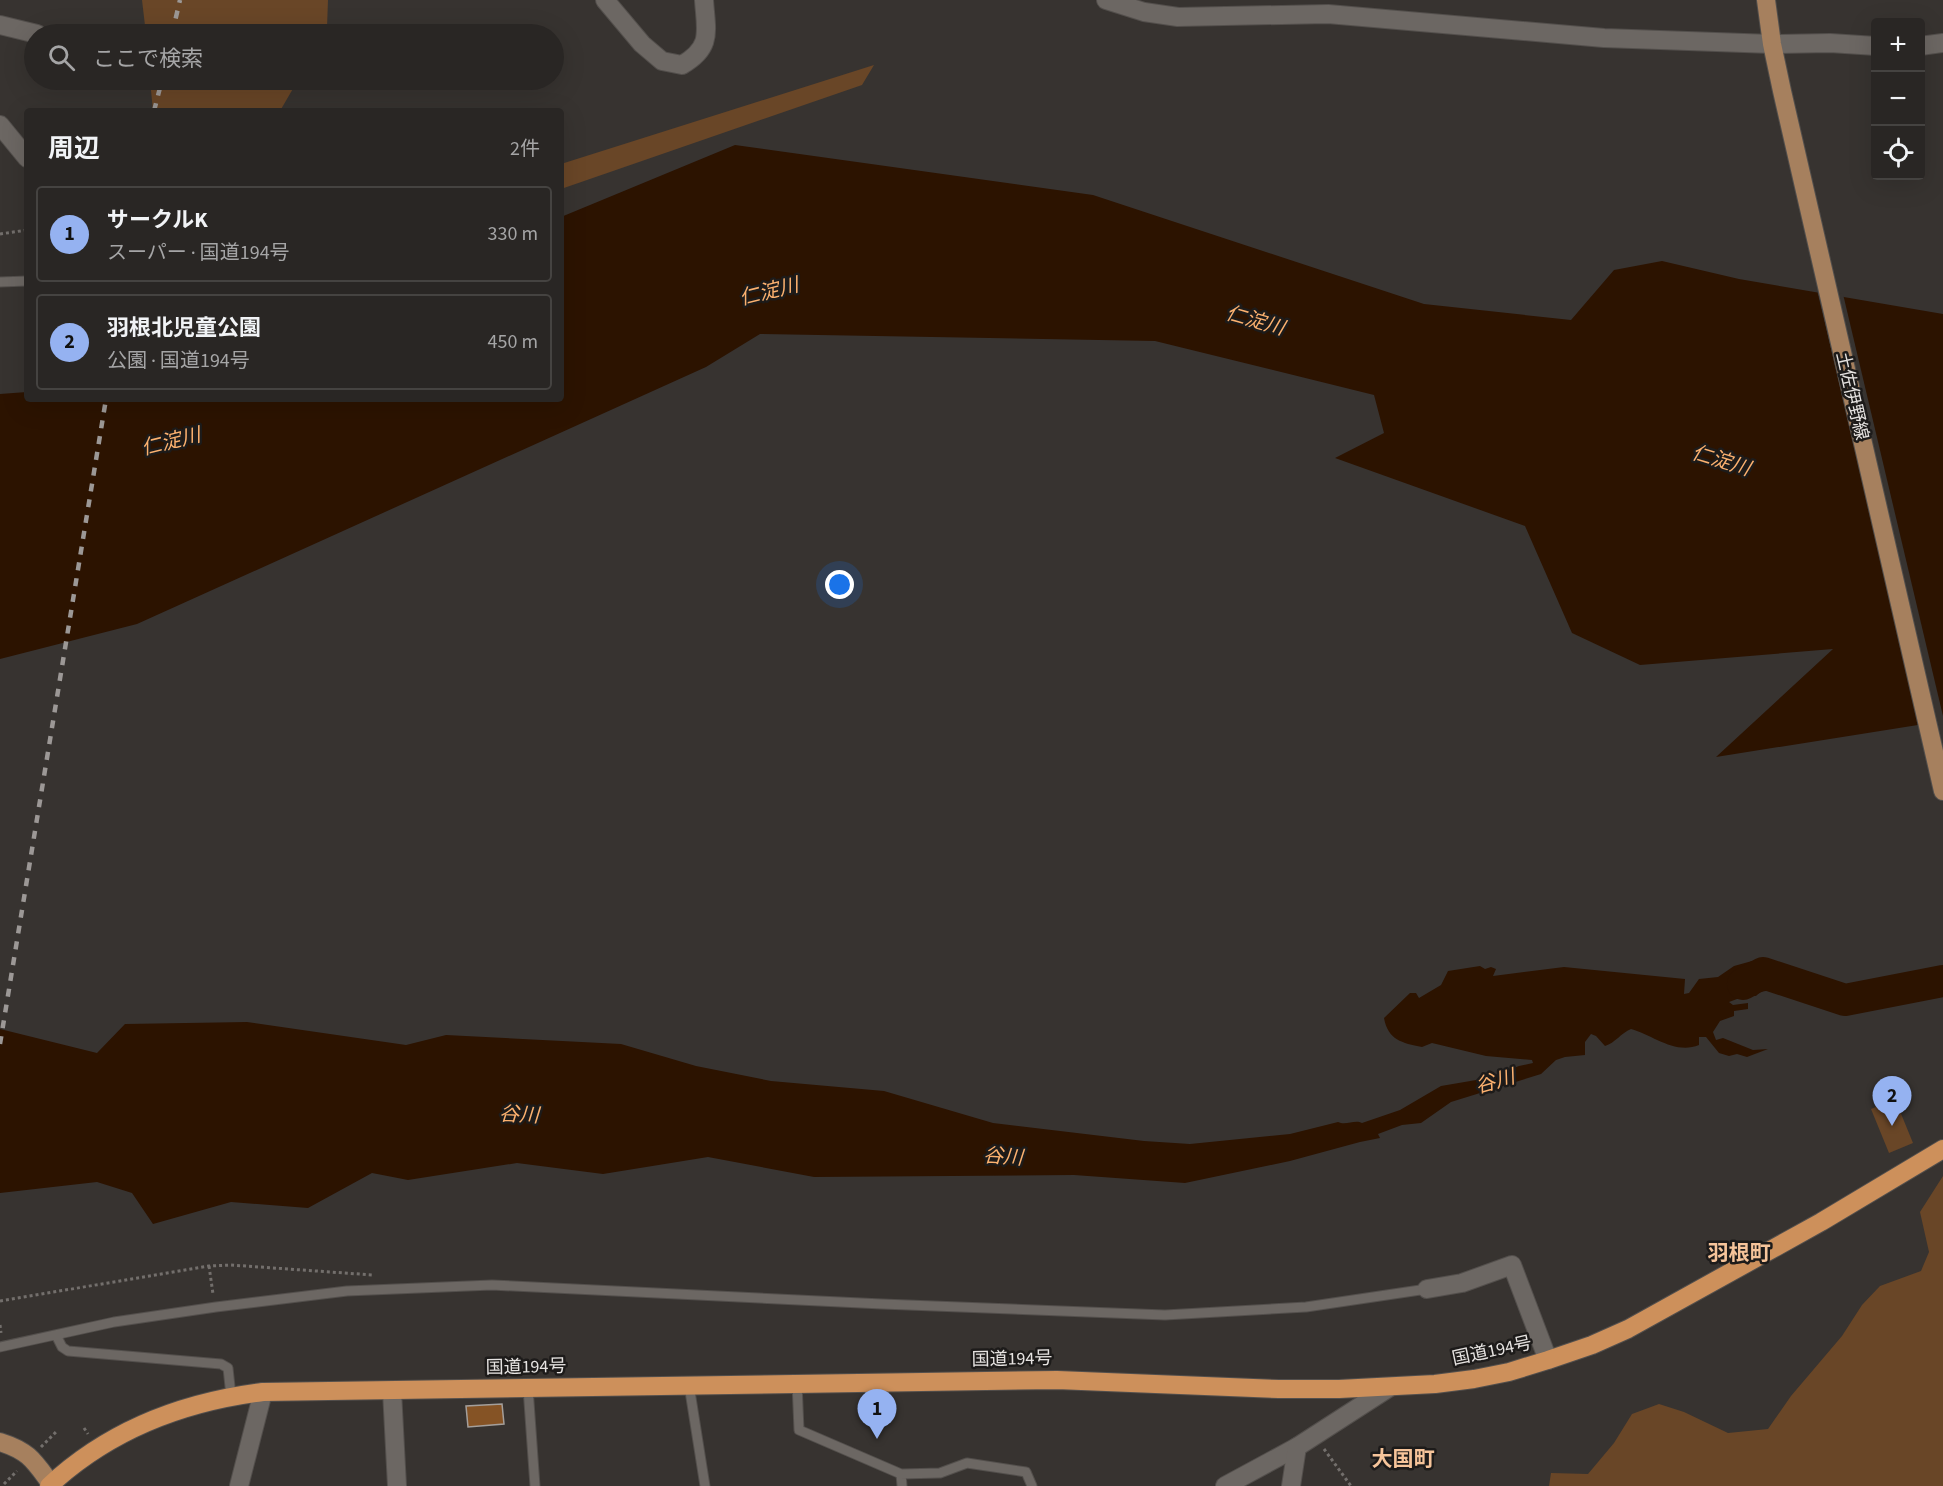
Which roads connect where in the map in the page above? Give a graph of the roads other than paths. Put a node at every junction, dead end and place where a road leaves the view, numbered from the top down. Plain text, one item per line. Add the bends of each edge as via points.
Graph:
1 (605, 0) edge
2 (704, 0) edge
3 (1106, 0) edge
4 (1766, 0) edge
5 (0, 25) edge
6 (24, 31) edge
7 (1943, 43) edge
8 (1772, 44) junction
9 (1925, 45) edge
10 (1871, 46) edge
11 (0, 125) edge
12 (24, 154) edge
13 (24, 281) edge
14 (0, 282) edge
15 (1943, 791) edge
16 (1943, 1149) edge
17 (1427, 1289) joint
18 (56, 1335) junction
19 (0, 1347) edge
20 (1548, 1360) junction
21 (797, 1383) junction
22 (689, 1385) junction
23 (528, 1388) junction
24 (1390, 1388) junction
25 (392, 1390) junction
26 (263, 1392) junction
27 (231, 1396) junction
28 (0, 1442) edge
29 (1297, 1447) junction
30 (901, 1474) junction
31 (50, 1485) edge
32 (239, 1486) edge
33 (397, 1486) edge
34 (535, 1486) edge
35 (705, 1486) edge
36 (902, 1486) edge
37 (1032, 1486) edge
38 (1225, 1486) edge
39 (1291, 1486) edge

1 - 2 street via 642,44 662,61 682,65 698,56 707,35
3 - 8 street via 1178,17 1328,14 1604,38
4 - 8 main road, 土佐伊野線
5 - 6 street
7 - 9 street
8 - 10 street
8 - 15 main road, 土佐伊野線
11 - 12 street
13 - 14 lane
16 - 20 highway, 国道194号 via 1662,1311 1592,1345
17 - 18 lane via 1306,1307 1165,1315 492,1285 347,1291 114,1322
17 - 20 street via 1462,1283 1512,1265
18 - 19 lane
18 - 27 lane via 68,1352 221,1364 228,1368
20 - 24 highway, 国道194号 via 1474,1379
21 - 22 highway, 国道194号
21 - 24 highway, 国道194号 via 1057,1380 1279,1389
21 - 30 lane via 799,1430
22 - 23 highway, 国道194号
22 - 35 lane
23 - 25 highway, 国道194号
23 - 34 lane
24 - 29 street
25 - 26 highway, 国道194号
25 - 33 street
26 - 27 highway, 国道194号
26 - 32 street
27 - 31 highway, 国道194号 via 172,1412 119,1436 77,1461
28 - 31 main road via 31,1456
29 - 38 street
29 - 39 street
30 - 36 lane
30 - 37 lane via 940,1473 967,1463 1026,1472

